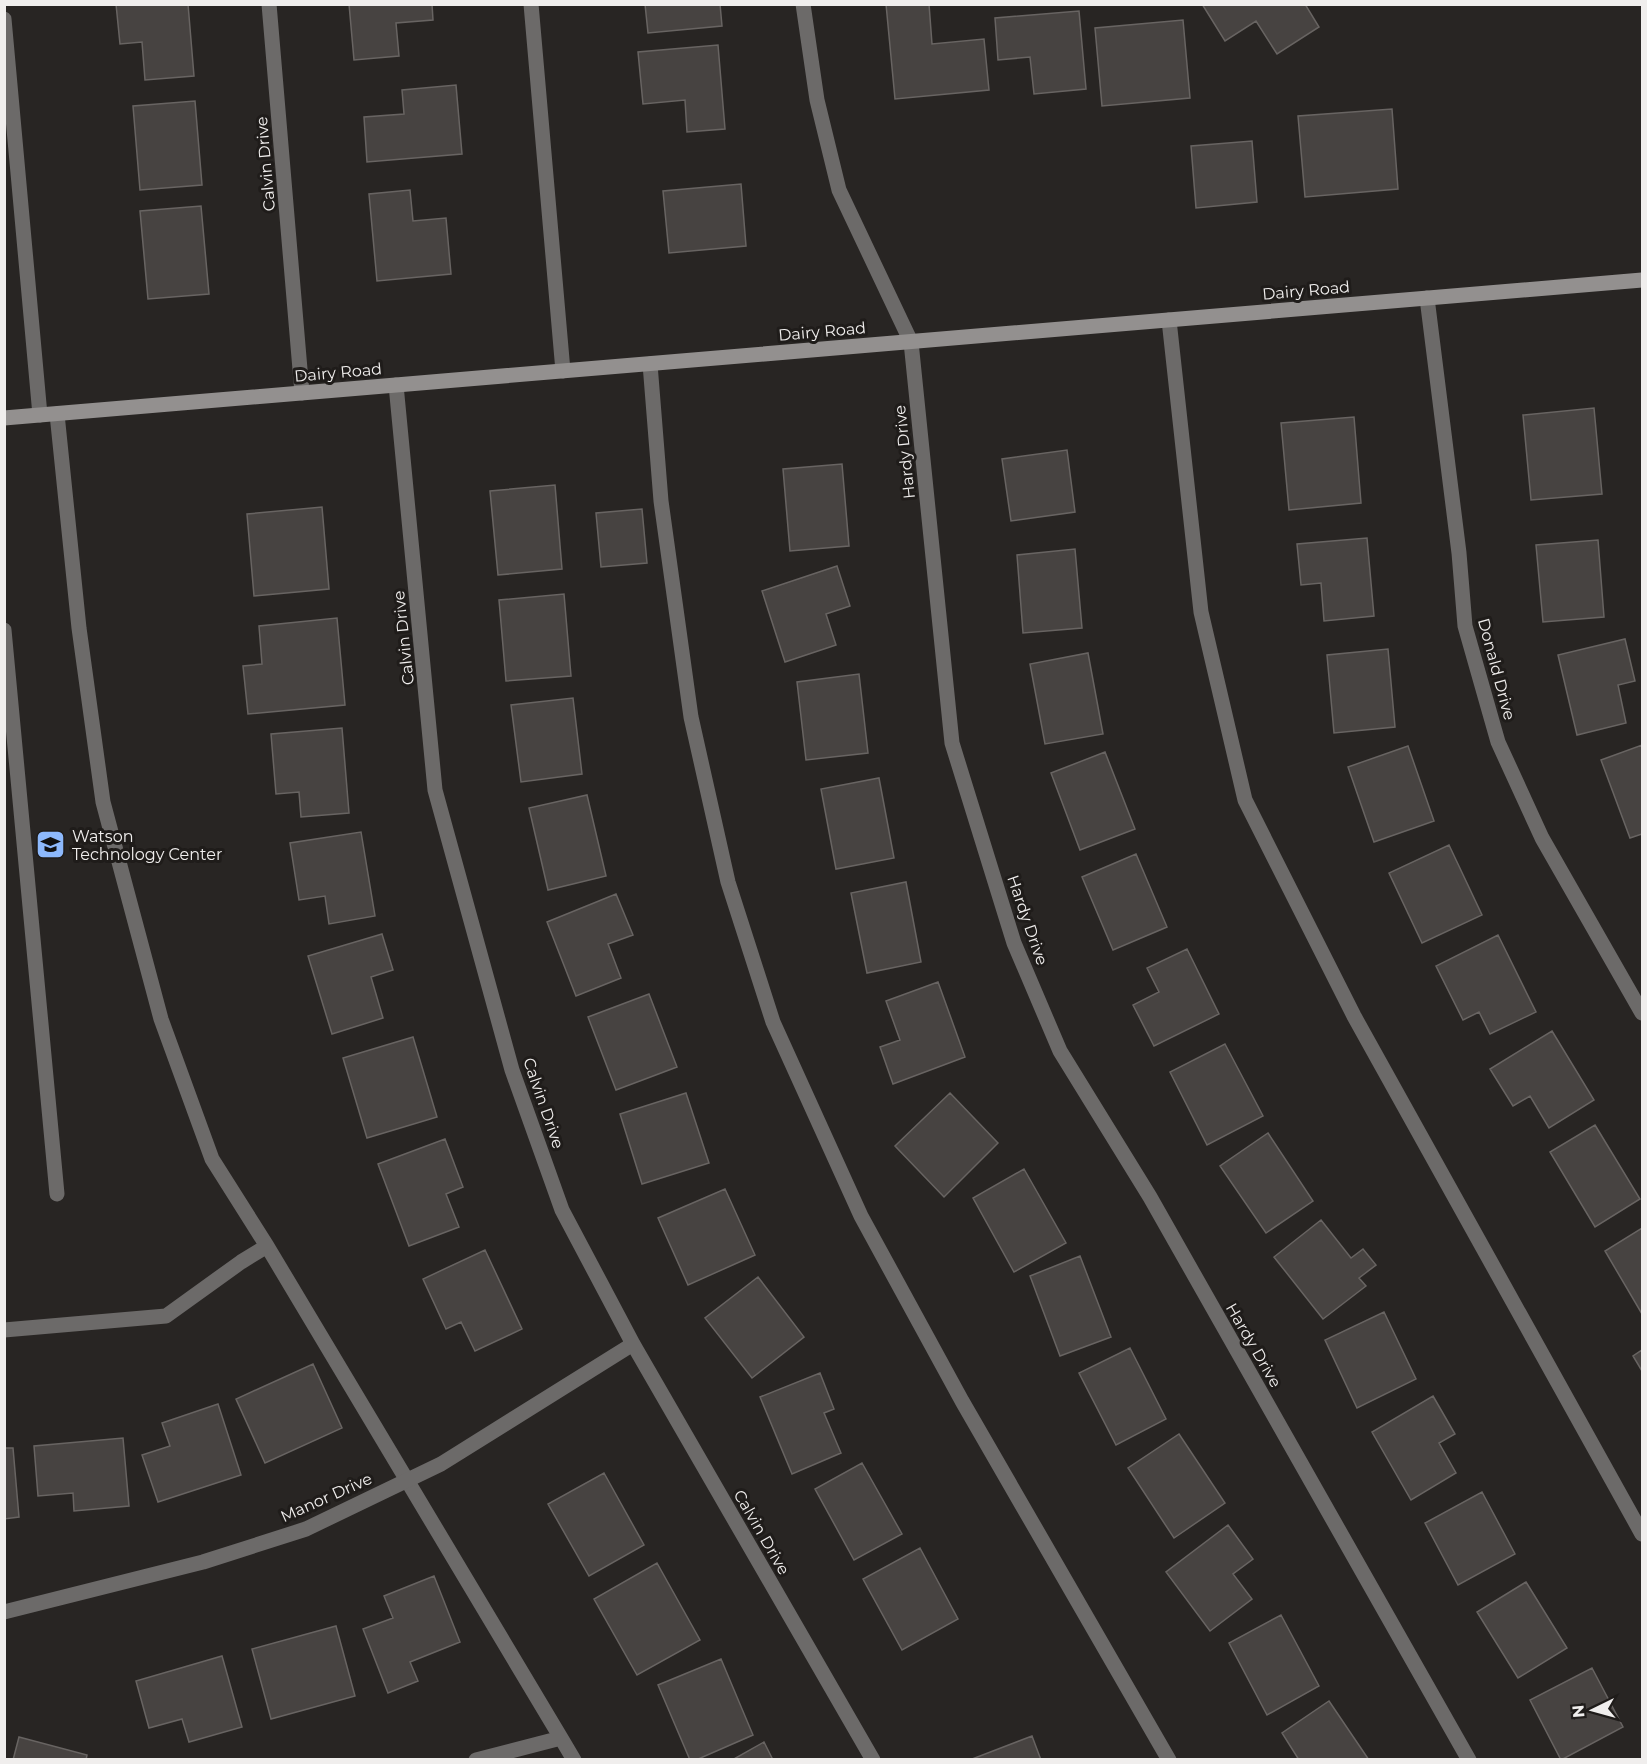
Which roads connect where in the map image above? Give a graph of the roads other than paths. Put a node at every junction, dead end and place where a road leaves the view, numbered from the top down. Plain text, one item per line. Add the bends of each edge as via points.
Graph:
1 (269, 4) edge
2 (531, 4) edge
3 (803, 4) edge
4 (4, 18) edge
5 (1642, 280) edge
6 (1427, 298) junction
7 (1169, 320) junction
8 (911, 342) junction
9 (650, 364) junction
10 (563, 371) junction
11 (396, 385) junction
12 (302, 393) junction
13 (57, 414) junction
14 (39, 415) junction
15 (4, 418) edge
16 (4, 630) edge
17 (1642, 1013) edge
18 (57, 1194) dead end
19 (267, 1246) junction
20 (4, 1330) edge
21 (633, 1344) junction
22 (408, 1480) junction
23 (1642, 1534) edge
24 (4, 1612) edge
25 (561, 1737) junction
26 (476, 1760) edge
27 (574, 1760) edge
28 (873, 1760) edge
29 (1169, 1760) edge
30 (1468, 1760) edge

1 - 12 street, Calvin Drive
2 - 10 street
3 - 8 street, Hardy Drive via 817,100 839,190
4 - 14 street
5 - 6 street, Dairy Road
6 - 7 street, Dairy Road
6 - 17 street, Donald Drive via 1465,626 1498,742 1542,838
7 - 8 street, Dairy Road
7 - 23 street via 1201,612 1245,800 1354,1016
8 - 9 street, Dairy Road
8 - 30 street, Hardy Drive via 952,743 1014,943 1060,1051 1150,1197
9 - 10 street, Dairy Road
9 - 29 street via 661,501 691,717 728,882 773,1022 861,1216 962,1401
10 - 11 street, Dairy Road
11 - 12 street, Dairy Road
11 - 21 street, Calvin Drive via 435,790 512,1070 550,1178 562,1210
12 - 13 street, Dairy Road
13 - 14 street, Dairy Road
13 - 19 street via 79,628 103,802 161,1019 204,1138 212,1159
14 - 15 street, Dairy Road
16 - 18 street
19 - 20 street via 166,1316
19 - 22 street
21 - 22 street, Manor Drive via 441,1464
21 - 28 street, Calvin Drive
22 - 24 street, Manor Drive via 306,1529 203,1562
22 - 25 street
25 - 26 street
25 - 27 street

